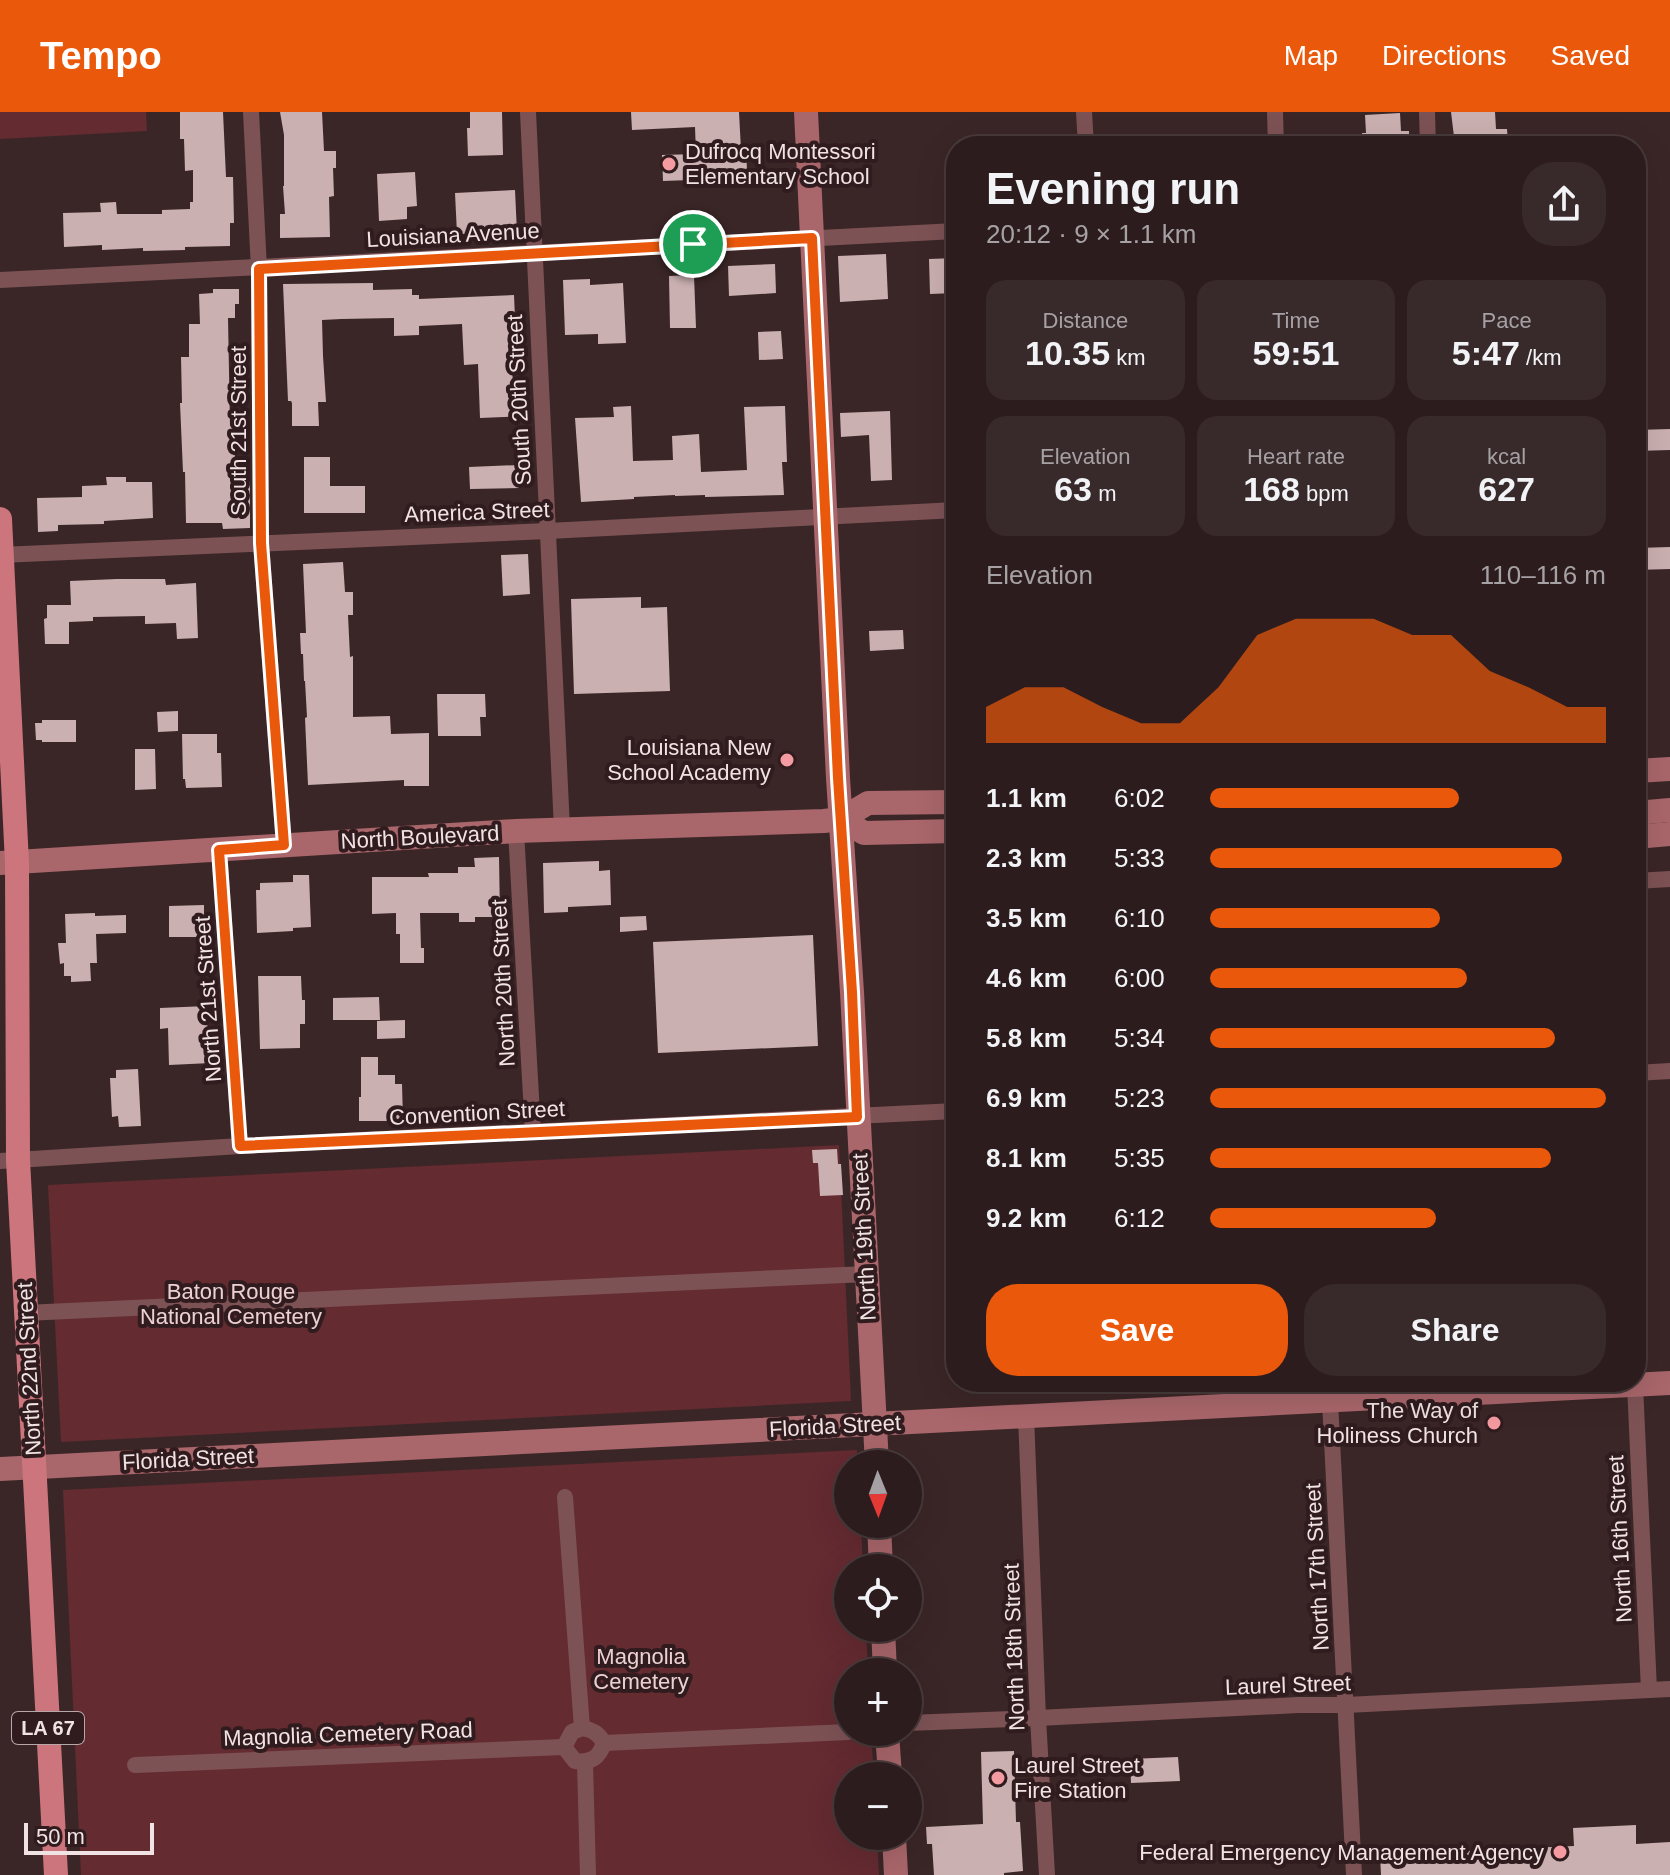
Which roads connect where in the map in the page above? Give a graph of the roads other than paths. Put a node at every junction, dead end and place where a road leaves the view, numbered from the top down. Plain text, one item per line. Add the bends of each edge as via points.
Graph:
1 (251, 112) edge
2 (528, 112) edge
3 (806, 112) edge
4 (1084, 112) edge
5 (1275, 112) edge
6 (1427, 112) edge
7 (1085, 136) edge
8 (1276, 136) edge
9 (1428, 136) edge
10 (946, 231) edge
11 (812, 238) junction
12 (534, 252) junction
13 (259, 269) junction
14 (0, 280) edge
15 (946, 511) edge
16 (826, 517) junction
17 (0, 519) edge
18 (548, 531) junction
19 (261, 543) junction
20 (1, 555) edge
21 (1670, 769) edge
22 (1646, 770) edge
23 (946, 802) edge
24 (1670, 810) edge
25 (1646, 812) edge
26 (841, 819) junction
27 (562, 829) junction
28 (516, 831) junction
29 (946, 831) edge
30 (1670, 834) edge
31 (1646, 836) edge
32 (284, 845) junction
33 (219, 850) junction
34 (8, 863) edge
35 (1670, 879) edge
36 (1646, 880) edge
37 (1670, 1071) edge
38 (1646, 1072) edge
39 (946, 1112) edge
40 (857, 1117) junction
41 (533, 1132) junction
42 (240, 1146) junction
43 (9, 1160) edge
44 (866, 1274) junction
45 (25, 1313) junction
46 (1670, 1383) edge
47 (1646, 1384) edge
48 (1421, 1392) edge
49 (1635, 1392) edge
50 (1330, 1401) junction
51 (1026, 1416) junction
52 (875, 1424) junction
53 (876, 1450) edge
54 (34, 1467) junction
55 (0, 1469) edge
56 (565, 1497) dead end
57 (1670, 1689) edge
58 (1649, 1690) junction
59 (1346, 1705) junction
60 (1038, 1718) junction
61 (922, 1722) edge
62 (582, 1728) junction
63 (834, 1733) edge
64 (604, 1743) junction
65 (564, 1747) junction
66 (585, 1763) junction
67 (135, 1765) dead end
68 (895, 1850) edge
69 (56, 1875) edge
70 (588, 1875) edge
71 (896, 1875) edge
72 (1047, 1875) edge
73 (1354, 1875) edge

1 - 13 street, South 21st Street
2 - 12 street, South 20th Street
3 - 11 street, North 19th Street
4 - 7 street
5 - 8 street
6 - 9 street
10 - 11 street, Louisiana Avenue
11 - 12 street, Louisiana Avenue
11 - 16 street, North 19th Street
12 - 13 street, Louisiana Avenue
12 - 18 street, South 20th Street
13 - 14 street, Louisiana Avenue
13 - 19 street, South 21st Street
15 - 16 street, America Street
16 - 18 street, America Street
16 - 26 street, North 19th Street
17 - 20 main road, LA 67
18 - 19 street, America Street
18 - 27 street, South 20th Street
19 - 20 street, America Street
19 - 32 street, South 21st Street
20 - 34 main road, LA 67
21 - 22 street
23 - 26 street, North Boulevard via 868,803
24 - 25 street
26 - 27 street, North Boulevard
26 - 29 street, North Boulevard via 864,833
26 - 40 street, North 19th Street
27 - 28 street, North Boulevard
28 - 32 street, North Boulevard
28 - 41 street, North 20th Street
30 - 31 street
32 - 33 street, North Boulevard
33 - 34 street, North Boulevard
33 - 42 street, North 21st Street
34 - 43 main road, North 22nd Street / LA 67
35 - 36 street
37 - 38 street
39 - 40 street, Convention Street
40 - 41 street, Convention Street
40 - 44 street, North 19th Street
41 - 42 street, Convention Street
42 - 43 street, Convention Street
43 - 45 main road, North 22nd Street / LA 67
44 - 45 street
44 - 52 street, North 19th Street
45 - 54 main road, North 22nd Street / LA 67
46 - 47 street, Florida Street
48 - 50 street, Florida Street
49 - 58 street, North 16th Street
50 - 51 street, Florida Street
50 - 59 street, North 17th Street
51 - 52 street, Florida Street
51 - 60 street, North 18th Street
52 - 53 street, North 19th Street
52 - 54 street, Florida Street
54 - 55 street, Florida Street
54 - 69 main road, North 22nd Street / LA 67
56 - 62 street
57 - 58 street, Laurel Street
58 - 59 street, Laurel Street
59 - 60 street, Laurel Street
59 - 73 street, North 17th Street
60 - 61 street, Laurel Street
60 - 72 street, North 18th Street
62 - 64 street via 600,1735
62 - 65 street via 572,1732
63 - 64 street
64 - 66 street via 594,1760
65 - 66 street via 575,1761
65 - 67 street, Magnolia Cemetery Road
66 - 70 street
68 - 71 street

